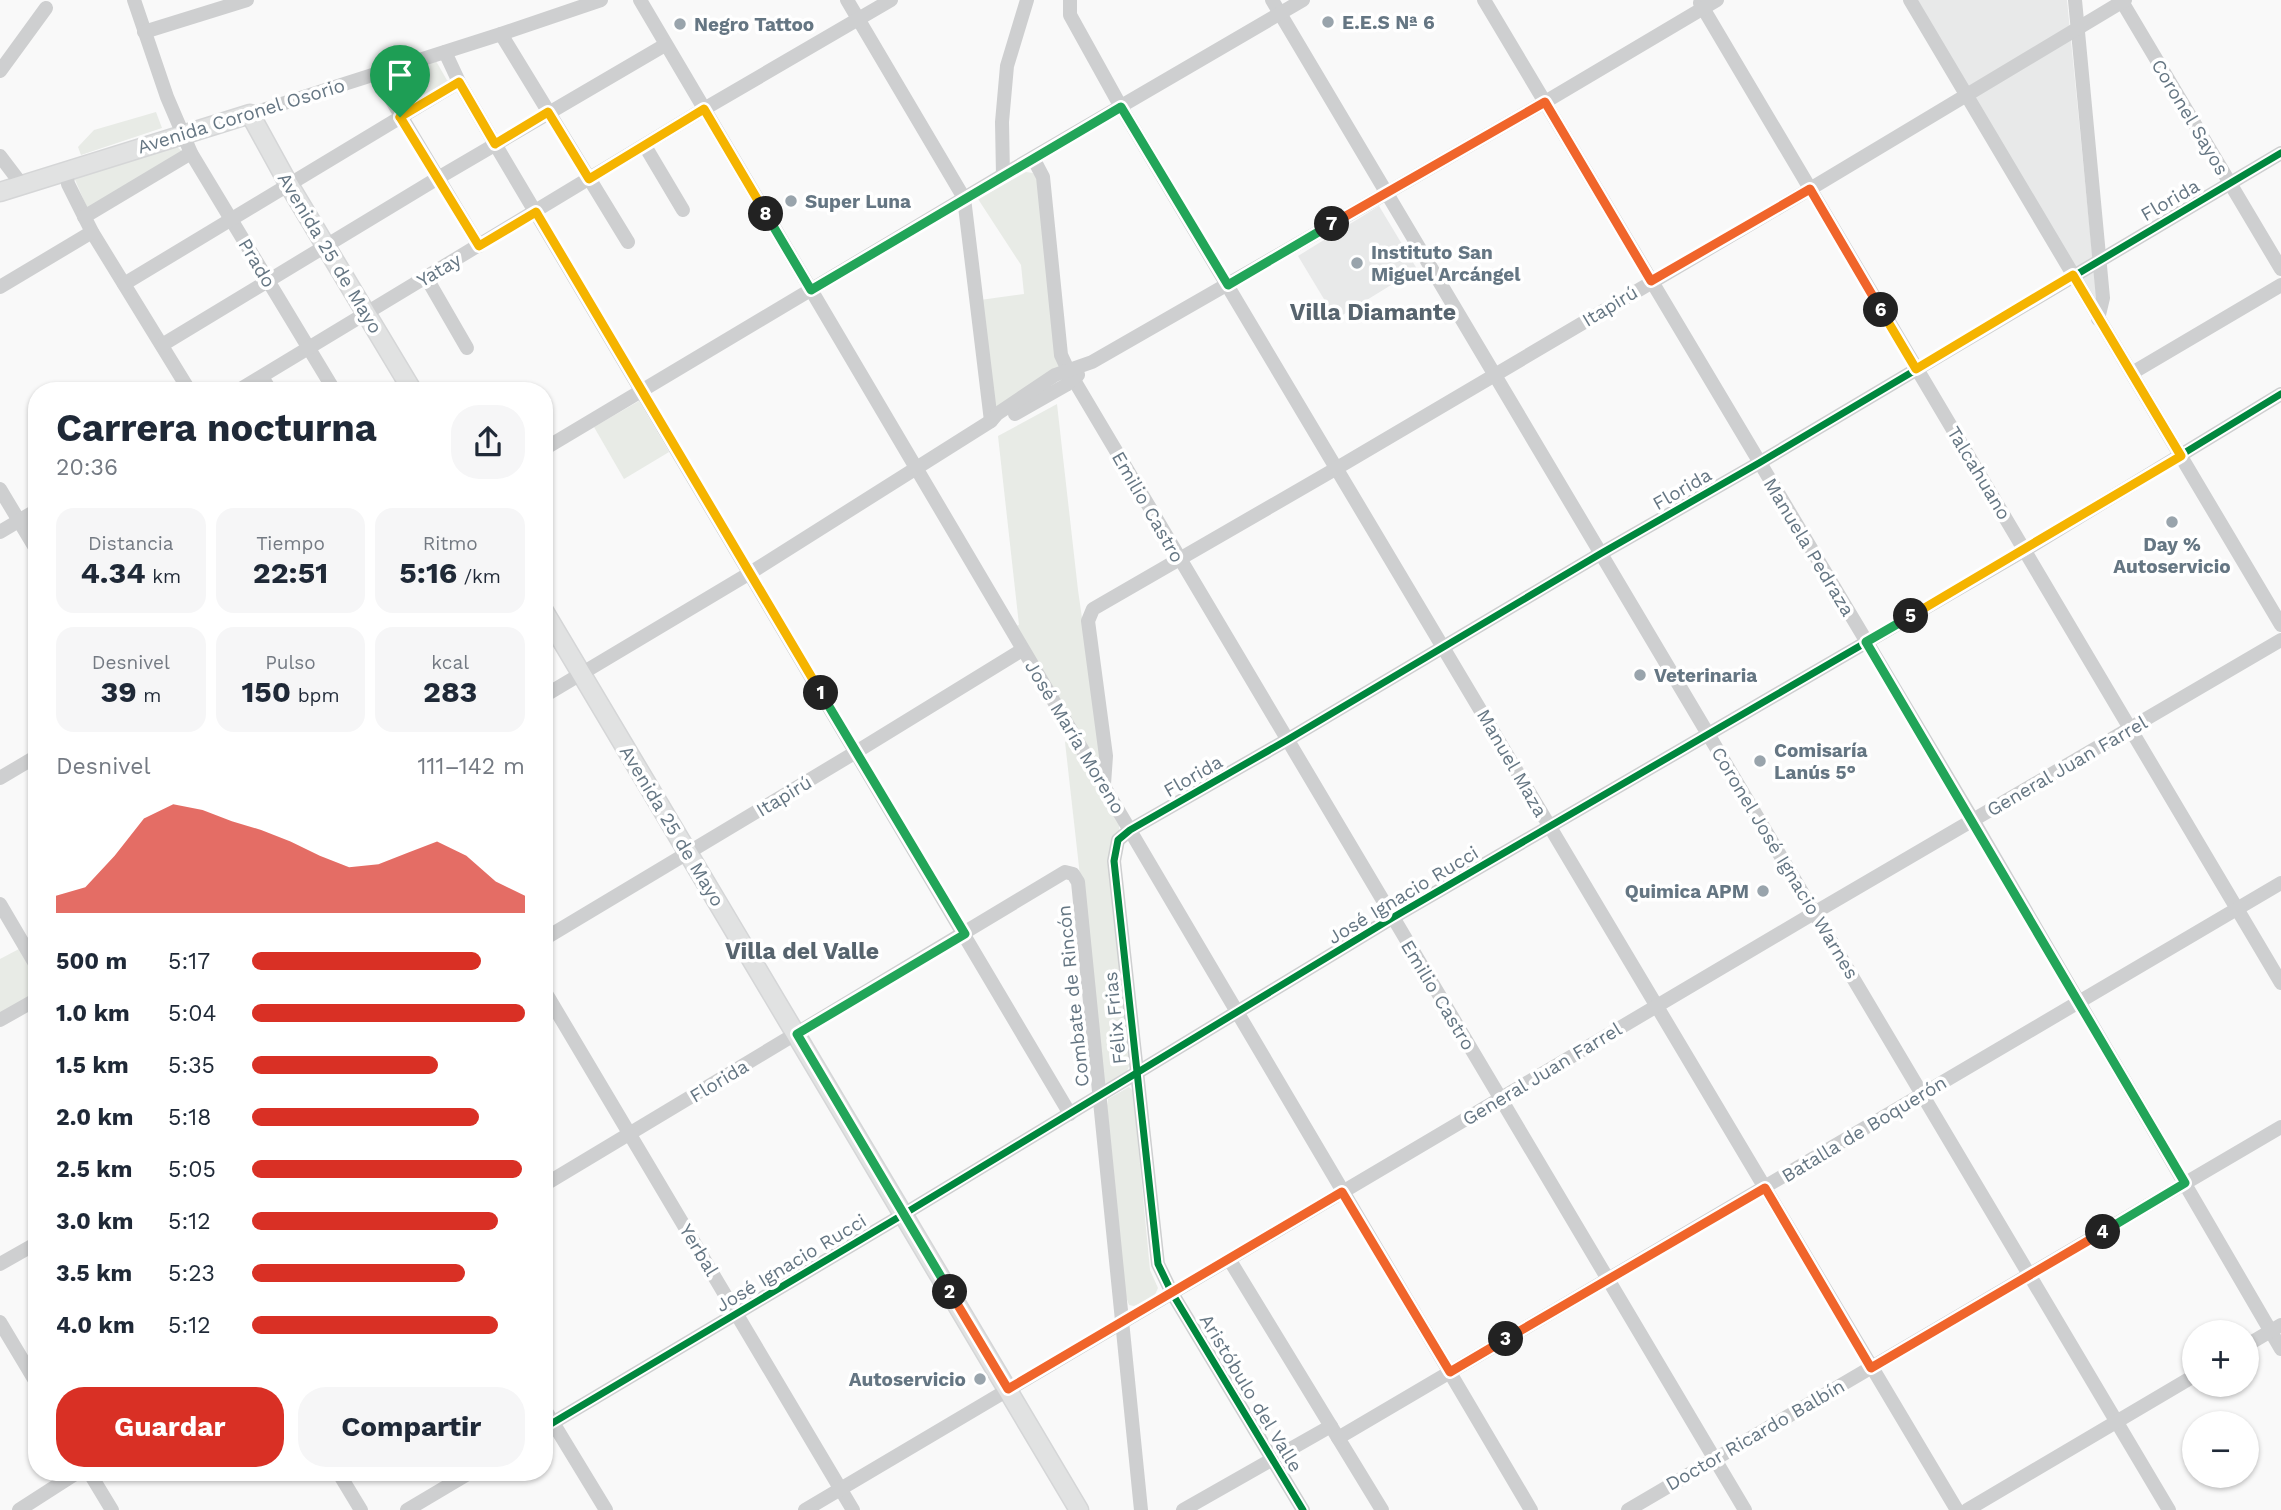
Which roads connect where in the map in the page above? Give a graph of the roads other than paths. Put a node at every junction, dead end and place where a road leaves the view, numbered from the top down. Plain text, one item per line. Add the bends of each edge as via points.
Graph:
1 (134, 0) edge
2 (247, 0) edge
3 (601, 0) edge
4 (640, 0) edge
5 (847, 0) edge
6 (891, 0) edge
7 (1027, 0) edge
8 (1272, 0) edge
9 (1303, 0) edge
10 (1484, 0) edge
11 (1717, 0) edge
12 (1910, 0) edge
13 (2075, 0) edge
14 (2123, 1) edge
15 (1700, 4) edge
16 (1070, 7) edge
17 (47, 8) dead end
18 (1280, 13) junction
19 (860, 19) junction
20 (2078, 29) junction
21 (144, 32) junction
22 (501, 34) junction
23 (665, 45) junction
24 (445, 52) junction
25 (0, 71) edge
26 (376, 74) junction
27 (459, 82) junction
28 (1967, 94) junction
29 (1545, 102) junction
30 (1121, 107) junction
31 (704, 109) junction
32 (548, 112) junction
33 (250, 114) junction
34 (400, 117) junction
35 (182, 135) junction
36 (495, 144) junction
37 (645, 146) junction
38 (191, 153) junction
39 (2281, 153) edge
40 (0, 156) edge
41 (1033, 158) junction
42 (66, 171) junction
43 (1003, 175) junction
44 (438, 178) junction
45 (589, 179) junction
46 (2230, 184) junction
47 (289, 185) junction
48 (22, 186) junction
49 (1810, 189) junction
50 (0, 192) edge
51 (1387, 192) junction
52 (964, 198) junction
53 (683, 209) dead end
54 (536, 212) junction
55 (85, 218) junction
56 (232, 220) junction
57 (92, 232) junction
58 (628, 242) dead end
59 (479, 246) junction
60 (326, 247) junction
61 (2099, 260) junction
62 (2281, 270) edge
63 (2073, 275) junction
64 (426, 277) junction
65 (1651, 281) junction
66 (268, 282) junction
67 (124, 284) junction
68 (1228, 285) junction
69 (2281, 285) edge
70 (0, 287) edge
71 (811, 290) junction
72 (366, 314) junction
73 (2098, 319) junction
74 (162, 345) junction
75 (467, 348) dead end
76 (308, 349) junction
77 (1916, 369) junction
78 (2132, 373) junction
79 (1071, 375) junction
80 (1495, 375) junction
81 (184, 382) edge
82 (268, 382) edge
83 (329, 382) edge
84 (407, 382) edge
85 (642, 391) junction
86 (2281, 394) edge
87 (990, 421) junction
88 (553, 444) edge
89 (2181, 456) junction
90 (1759, 463) junction
91 (916, 467) junction
92 (1338, 468) junction
93 (0, 489) edge
94 (28, 516) edge
95 (19, 521) junction
96 (0, 532) edge
97 (28, 536) edge
98 (2025, 550) junction
99 (1600, 554) junction
100 (1180, 561) junction
101 (750, 573) junction
102 (2281, 625) edge
103 (553, 626) edge
104 (2281, 640) edge
105 (1866, 642) junction
106 (1444, 646) junction
107 (1022, 650) junction
108 (582, 674) junction
109 (553, 691) edge
110 (2131, 730) junction
111 (1707, 733) junction
112 (1287, 740) junction
113 (856, 752) junction
114 (28, 761) edge
115 (0, 778) edge
116 (1104, 784) junction
117 (1973, 820) junction
118 (1550, 827) junction
119 (1130, 830) junction
120 (688, 853) junction
121 (1073, 874) joint
122 (2281, 883) edge
123 (0, 904) edge
124 (2236, 909) junction
125 (1814, 913) junction
126 (1392, 918) junction
127 (553, 934) edge
128 (965, 934) junction
129 (28, 952) edge
130 (2281, 983) edge
131 (2080, 1002) junction
132 (28, 1004) edge
133 (553, 1005) edge
134 (1657, 1006) junction
135 (1237, 1012) junction
136 (0, 1020) edge
137 (797, 1034) junction
138 (1138, 1073) junction
139 (1922, 1094) junction
140 (1099, 1096) junction
141 (1500, 1099) junction
142 (1070, 1114) junction
143 (2281, 1127) edge
144 (630, 1134) junction
145 (553, 1180) edge
146 (2185, 1183) junction
147 (1765, 1188) junction
148 (1342, 1192) junction
149 (904, 1214) junction
150 (28, 1247) edge
151 (1229, 1259) junction
152 (0, 1264) edge
153 (2030, 1276) junction
154 (1608, 1280) junction
155 (1172, 1293) junction
156 (737, 1314) junction
157 (0, 1322) edge
158 (1121, 1324) junction
159 (2276, 1328) edge
160 (2259, 1338) edge
161 (2281, 1349) edge
162 (1871, 1368) junction
163 (28, 1369) edge
164 (1450, 1372) junction
165 (2182, 1383) edge
166 (1008, 1389) junction
167 (553, 1422) edge
168 (2117, 1422) junction
169 (553, 1432) edge
170 (1334, 1432) junction
171 (1272, 1459) junction
172 (1715, 1459) junction
173 (64, 1481) edge
174 (94, 1481) edge
175 (343, 1481) edge
176 (456, 1481) edge
177 (840, 1489) junction
178 (19, 1510) edge
179 (112, 1510) edge
180 (361, 1510) edge
181 (407, 1510) edge
182 (606, 1510) edge
183 (805, 1510) edge
184 (853, 1510) edge
185 (1079, 1510) edge
186 (1141, 1510) edge
187 (1183, 1510) edge
188 (1303, 1510) edge
189 (1382, 1510) edge
190 (1531, 1510) edge
191 (1628, 1510) edge
192 (1745, 1510) edge
193 (1957, 1510) edge
194 (1967, 1510) edge
195 (2169, 1510) edge

1 - 21 street, Prado
2 - 21 street
3 - 22 street, Avenida Coronel Osorio
4 - 23 street, José María Moreno
5 - 19 street
6 - 19 street, Yatay
7 - 43 street via 1007,66
8 - 18 street, Coronel José Ignacio Warnes
9 - 18 street
10 - 29 street, Manuela Pedraza
11 - 15 street
12 - 28 street
13 - 20 street
14 - 20 street, Itapirú
14 - 46 street, Coronel Sayos
15 - 29 street
15 - 49 street, Talcahuano
16 - 30 street, Manuel Maza
17 - 25 street
18 - 30 street
18 - 51 street, Coronel José Ignacio Warnes
19 - 31 street, Yatay
19 - 52 street
20 - 28 street, Itapirú
20 - 61 street
21 - 35 street, Prado
22 - 24 street, Avenida Coronel Osorio
22 - 32 street
23 - 31 street, José María Moreno
23 - 32 street
24 - 26 street, Avenida Coronel Osorio
24 - 27 street
26 - 33 street, Avenida Coronel Osorio
26 - 34 street
27 - 34 street
27 - 36 street
28 - 49 street, Itapirú
28 - 63 street
29 - 51 street
29 - 65 street, Manuela Pedraza
30 - 41 street
30 - 68 street, Manuel Maza
31 - 37 street, Yatay
31 - 71 street, José María Moreno
32 - 36 street
32 - 45 street
33 - 35 main road, Avenida Coronel Osorio
33 - 47 main road, Avenida 25 de Mayo
34 - 44 street
34 - 47 street
35 - 38 street, Prado
35 - 42 main road, Avenida Coronel Osorio
36 - 44 street
36 - 54 street
37 - 45 street, Yatay
37 - 53 street
38 - 55 street
38 - 56 street, Prado
39 - 46 street, Florida
40 - 48 street
41 - 43 street
41 - 79 street, Emilio Castro via 1043,177 1061,355
42 - 48 main road, Avenida Coronel Osorio
42 - 55 street
43 - 52 street
44 - 59 street
44 - 60 street
45 - 54 street, Yatay
45 - 58 street
46 - 61 street, Florida
46 - 62 street, Coronel Sayos
47 - 56 street
47 - 60 main road, Avenida 25 de Mayo
48 - 50 main road, Avenida Coronel Osorio
49 - 65 street, Itapirú
49 - 77 street, Talcahuano
51 - 68 street
51 - 80 street, Coronel José Ignacio Warnes
52 - 71 street
52 - 87 street
54 - 59 street, Yatay
54 - 85 street
55 - 57 street
56 - 66 street, Prado
56 - 67 street
57 - 67 street
57 - 70 street
59 - 64 street, Yatay
60 - 66 street
60 - 72 main road, Avenida 25 de Mayo
61 - 63 street, Florida
61 - 73 street via 2103,298
63 - 73 street
63 - 77 street, Florida
64 - 72 street, Yatay
64 - 75 street
65 - 80 street, Itapirú
65 - 90 street, Manuela Pedraza
66 - 74 street
66 - 76 street, Prado
67 - 74 street
68 - 79 street
68 - 92 street, Manuel Maza
69 - 78 street
71 - 85 street
71 - 91 street, José María Moreno
72 - 76 street, Yatay
72 - 84 main road, Avenida 25 de Mayo
73 - 78 street
74 - 81 street
76 - 82 street, Yatay
76 - 83 street, Prado
77 - 90 street, Florida
77 - 98 street, Talcahuano
78 - 89 street
79 - 87 street via 1010,416
79 - 100 street, Emilio Castro
80 - 92 street, Itapirú
80 - 99 street, Coronel José Ignacio Warnes
85 - 88 street
85 - 101 street
86 - 89 street, José Ignacio Rucci
87 - 91 street
89 - 98 street, José Ignacio Rucci
89 - 102 street
90 - 99 street, Florida
90 - 105 street, Manuela Pedraza
91 - 101 street
91 - 107 street, José María Moreno
92 - 100 street, Itapirú
92 - 106 street, Manuel Maza
93 - 95 street
94 - 95 street
95 - 96 street
95 - 97 street
98 - 105 street, José Ignacio Rucci
98 - 110 street, Talcahuano
99 - 106 street, Florida
99 - 111 street, Coronel José Ignacio Warnes
100 - 112 street, Emilio Castro
100 - 116 street, Itapirú via 1093,609 1088,621 1106,756
101 - 108 street
101 - 113 street
103 - 108 main road, Avenida 25 de Mayo
104 - 110 street, General Juan Farrel
105 - 111 street, José Ignacio Rucci
105 - 117 street, Manuela Pedraza
106 - 112 street, Florida
106 - 118 street, Manuel Maza
107 - 113 street, Itapirú
107 - 116 street, José María Moreno
108 - 109 street
108 - 120 main road, Avenida 25 de Mayo
110 - 117 street, General Juan Farrel
110 - 124 street, Talcahuano
111 - 118 street, José Ignacio Rucci
111 - 125 street, Coronel José Ignacio Warnes
112 - 119 street, Florida
112 - 126 street, Emilio Castro
113 - 120 street, Itapirú
113 - 128 street
114 - 115 street
116 - 119 street, José María Moreno
117 - 125 street, General Juan Farrel
117 - 131 street, Manuela Pedraza
118 - 126 street, José Ignacio Rucci
118 - 134 street, Manuel Maza
119 - 135 street, José María Moreno
119 - 138 street, Félix Frias via 1118,841 1114,861
120 - 127 street, Itapirú
120 - 137 main road, Avenida 25 de Mayo
121 - 128 street, Florida via 1065,872
121 - 140 street, Combate de Rincón via 1078,882
122 - 124 street, Batalla de Boquerón
123 - 129 street
124 - 130 street, Talcahuano
124 - 131 street, Batalla de Boquerón
125 - 134 street, General Juan Farrel
125 - 139 street, Coronel José Ignacio Warnes
126 - 135 street, José Ignacio Rucci
126 - 141 street, Emilio Castro
128 - 137 street, Florida
128 - 142 street
131 - 139 street, Batalla de Boquerón
131 - 146 street, Manuela Pedraza
132 - 136 street
133 - 144 street, Yerbal
134 - 141 street, General Juan Farrel
134 - 147 street, Manuel Maza
135 - 138 street, José Ignacio Rucci
135 - 148 street, José María Moreno
137 - 144 street, Florida
137 - 149 main road, Avenida 25 de Mayo
138 - 140 street, José Ignacio Rucci
138 - 155 street, Félix Frias via 1155,1253
139 - 147 street, Batalla de Boquerón
139 - 153 street, Coronel José Ignacio Warnes
140 - 142 street, José Ignacio Rucci
140 - 158 street, Combate de Rincón
141 - 148 street, General Juan Farrel
141 - 154 street, Emilio Castro
142 - 149 street, José Ignacio Rucci
143 - 146 street, Doctor Ricardo Balbín
144 - 145 street, Florida
144 - 156 street, Yerbal
146 - 153 street, Doctor Ricardo Balbín
146 - 159 street, Manuela Pedraza
147 - 154 street, Batalla de Boquerón
147 - 162 street, Manuel Maza
148 - 151 street, General Juan Farrel
148 - 164 street, José María Moreno
149 - 156 street, José Ignacio Rucci
149 - 166 main road, Avenida 25 de Mayo
150 - 152 street
151 - 155 street, General Juan Farrel
151 - 170 street
153 - 162 street, Doctor Ricardo Balbín
153 - 168 street, Coronel José Ignacio Warnes
154 - 164 street, Batalla de Boquerón
154 - 172 street, Emilio Castro
155 - 158 street, General Juan Farrel
155 - 171 street, Aristóbulo del Valle
156 - 167 street, José Ignacio Rucci
156 - 177 street, Yerbal
157 - 163 street
158 - 166 street, General Juan Farrel
158 - 186 street, Combate de Rincón
159 - 160 street
159 - 161 street, Manuela Pedraza
162 - 172 street, Doctor Ricardo Balbín
162 - 193 street, Manuel Maza
164 - 170 street, Batalla de Boquerón
164 - 190 street, José María Moreno
165 - 168 street
166 - 177 street, General Juan Farrel
166 - 185 main road, Avenida 25 de Mayo
168 - 194 street
168 - 195 street, Coronel José Ignacio Warnes
169 - 182 street
170 - 171 street, Batalla de Boquerón
170 - 189 street
171 - 187 street, Batalla de Boquerón
171 - 188 street, Aristóbulo del Valle
172 - 191 street, Doctor Ricardo Balbín
172 - 192 street, Emilio Castro
173 - 178 street
174 - 179 street
175 - 180 street
176 - 181 street
177 - 183 street, General Juan Farrel
177 - 184 street, Yerbal

